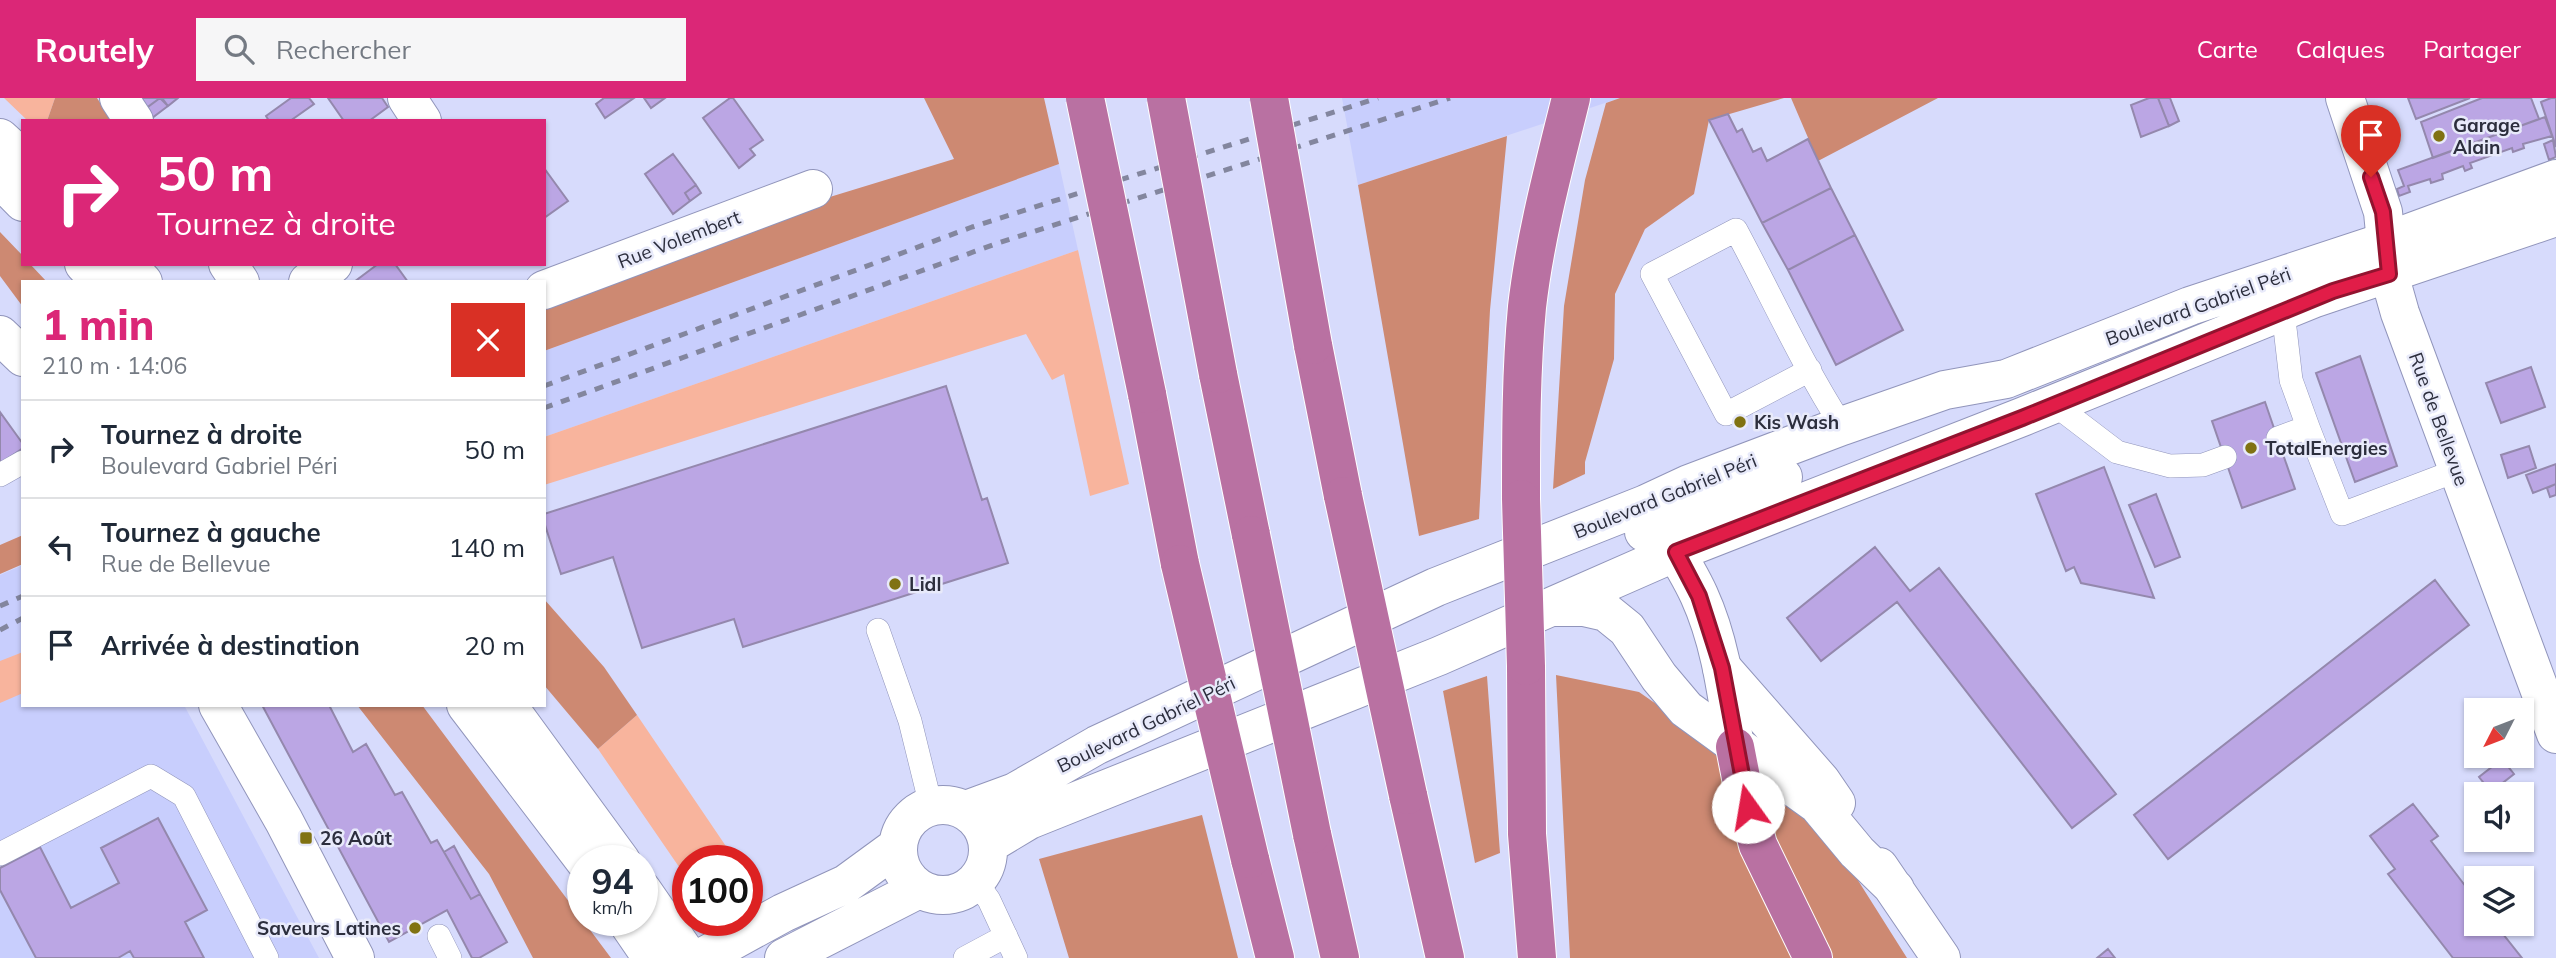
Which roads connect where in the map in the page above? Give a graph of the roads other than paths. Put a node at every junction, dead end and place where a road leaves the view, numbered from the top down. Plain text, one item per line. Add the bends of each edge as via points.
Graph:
1 (119, 98) edge
2 (407, 98) edge
3 (1085, 98) edge
4 (1166, 98) edge
5 (1269, 98) edge
6 (1571, 98) edge
7 (2345, 98) edge
8 (133, 119) edge
9 (421, 119) edge
10 (0, 138) edge
11 (2556, 180) edge
12 (13, 182) edge
13 (813, 189) dead end
14 (2556, 217) edge
15 (2388, 258) junction
16 (86, 266) edge
17 (128, 266) edge
18 (330, 266) edge
19 (99, 280) edge
20 (141, 280) edge
21 (311, 280) edge
22 (546, 289) edge
23 (2283, 311) junction
24 (1810, 370) junction
25 (2006, 379) junction
26 (2038, 411) junction
27 (1842, 426) junction
28 (2308, 427) junction
29 (2277, 439) dead end
30 (2225, 457) dead end
31 (21, 463) edge
32 (2458, 470) junction
33 (0, 475) edge
34 (1661, 527) junction
35 (1606, 550) junction
36 (1553, 607) junction
37 (1627, 629) junction
38 (878, 630) dead end
39 (1722, 668) junction
40 (219, 707) edge
41 (231, 707) edge
42 (468, 707) edge
43 (509, 707) edge
44 (2556, 734) edge
45 (1735, 747) junction
46 (949, 808) junction
47 (284, 821) junction
48 (989, 844) junction
49 (572, 845) edge
50 (609, 845) edge
51 (898, 846) junction
52 (0, 853) edge
53 (975, 882) junction
54 (919, 889) junction
55 (1895, 889) junction
56 (658, 922) edge
57 (439, 936) dead end
58 (650, 936) edge
59 (1006, 936) junction
60 (673, 952) edge
61 (267, 958) edge
62 (355, 958) edge
63 (450, 958) edge
64 (784, 958) edge
65 (965, 958) edge
66 (1016, 958) edge
67 (1275, 958) edge
68 (1340, 958) edge
69 (1445, 958) edge
70 (1537, 958) edge
71 (1813, 958) edge
72 (1941, 958) edge

1 - 8 main road
2 - 9 main road
3 - 67 highway, bridge via 1180,564
4 - 68 highway, bridge via 1218,374
5 - 69 highway, bridge via 1343,496
6 - 70 highway, bridge via 1527,306 1521,402 1527,834
7 - 15 main road, Rue de Bellevue via 2383,212
10 - 12 main road
11 - 15 main road
13 - 22 main road, Rue Volembert
14 - 15 main road
15 - 23 main road, Boulevard Gabriel Péri via 2333,291
15 - 25 main road, Boulevard Gabriel Péri via 2190,306
15 - 32 main road, Rue de Bellevue via 2403,322
16 - 19 main road
17 - 20 main road
18 - 21 main road
23 - 26 main road, Boulevard Gabriel Péri
23 - 28 lane via 2291,380
24 - 24 lane via 1736,230 1652,274 1727,414
24 - 27 lane
25 - 26 main road
25 - 27 main road, Boulevard Gabriel Péri via 1945,390
25 - 34 main road via 1949,412
26 - 30 lane via 2117,452 2170,466 2203,465
26 - 34 main road, Boulevard Gabriel Péri
27 - 34 main road, Boulevard Gabriel Péri via 1689,484
28 - 29 lane
28 - 32 lane via 2342,514
31 - 33 lane
32 - 44 main road, Rue de Bellevue
34 - 35 main road, Boulevard Gabriel Péri
34 - 35 main road, Boulevard Gabriel Péri
34 - 39 main road via 1699,596
35 - 36 main road, Boulevard Gabriel Péri
35 - 37 main road
35 - 46 main road, Boulevard Gabriel Péri via 1436,587 1097,745 1015,792
36 - 37 main road via 1606,612
36 - 48 main road, Boulevard Gabriel Péri via 1029,820
37 - 45 main road via 1686,709
38 - 46 lane via 910,721
39 - 45 main road
39 - 55 main road via 1821,781
40 - 47 main road
41 - 47 main road
42 - 49 main road
43 - 50 main road
45 - 55 main road via 1818,805
45 - 71 highway via 1758,845
46 - 48 main road via 985,831
46 - 51 main road via 918,811 901,832
47 - 62 main road
48 - 53 main road via 988,858
51 - 54 main road via 902,870
51 - 60 main road via 846,884 783,913
52 - 61 lane via 151,776 184,796
53 - 54 main road via 954,894
53 - 59 lane
54 - 64 main road
55 - 72 main road
56 - 60 main road
57 - 63 lane
58 - 60 main road
59 - 65 lane
59 - 66 lane

